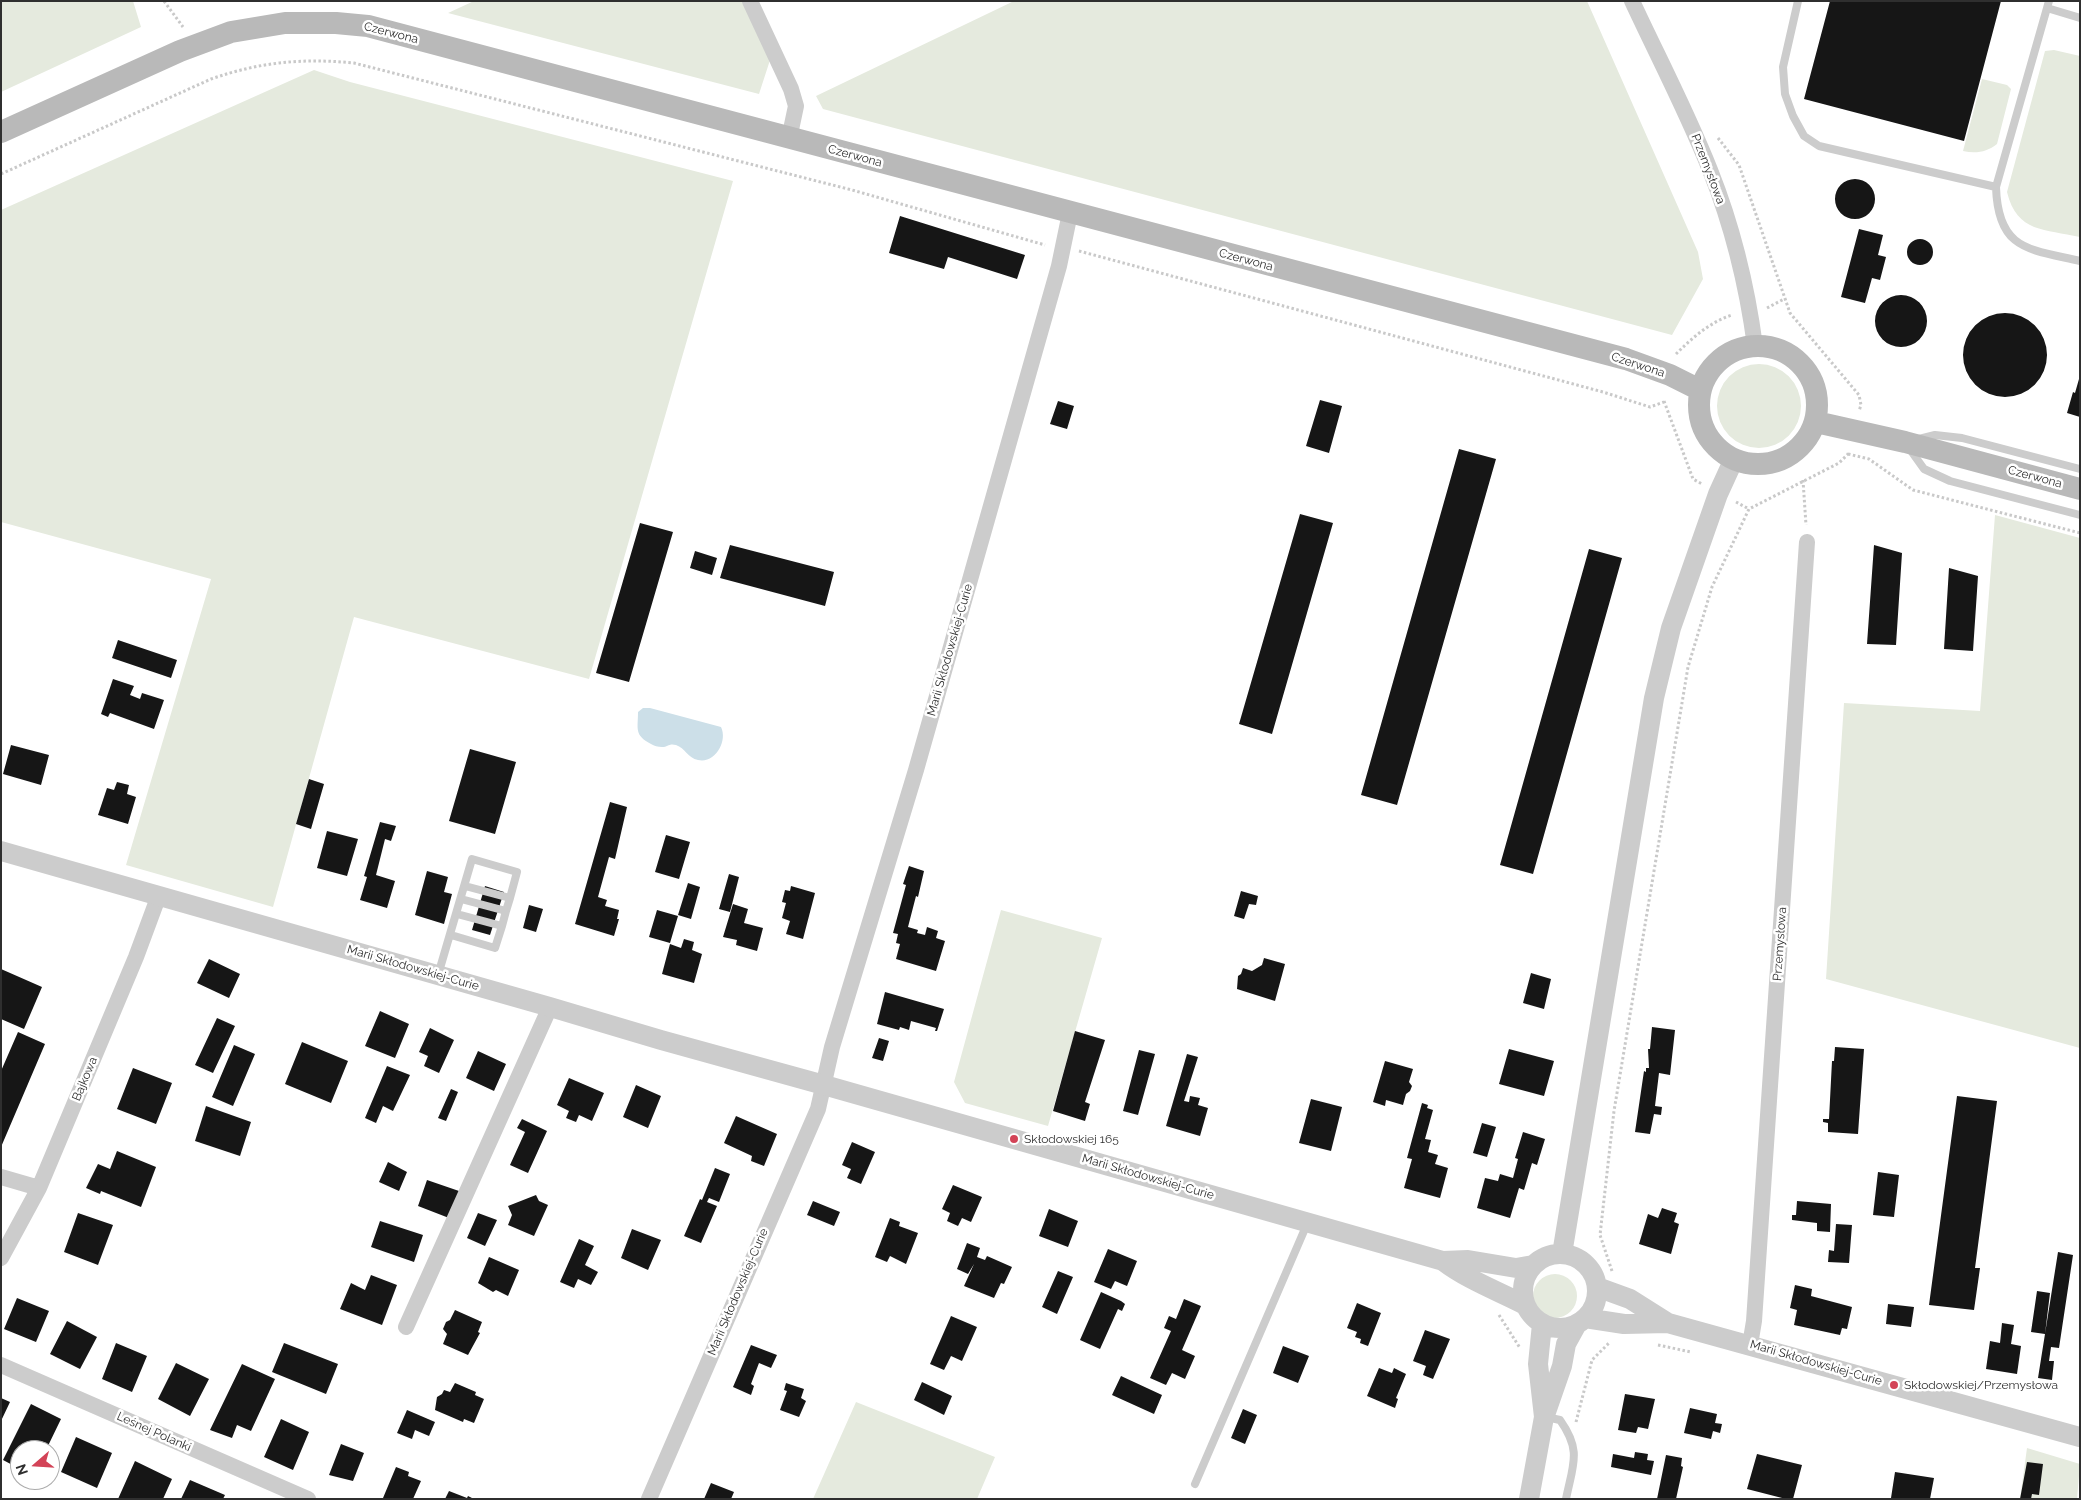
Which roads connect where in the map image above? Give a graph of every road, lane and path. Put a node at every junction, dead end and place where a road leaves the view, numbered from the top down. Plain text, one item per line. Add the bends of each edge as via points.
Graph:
1 (164, 1) edge
2 (750, 1) edge
3 (1632, 1) edge
4 (1798, 1) edge
5 (2048, 5) edge
6 (2080, 18) edge
7 (192, 46) junction
8 (1, 132) edge
9 (1717, 137) dead end
10 (789, 139) junction
11 (1, 174) edge
12 (1996, 187) junction
13 (1070, 213) junction
14 (1062, 247) junction
15 (2080, 261) edge
16 (1784, 299) junction
17 (1768, 307) dead end
18 (1731, 315) dead end
19 (1755, 346) junction
20 (1676, 355) dead end
21 (1700, 390) junction
22 (1861, 405) dead end
23 (1816, 422) junction
24 (1905, 442) junction
25 (1848, 454) dead end
26 (1734, 459) junction
27 (2080, 469) edge
28 (1693, 479) dead end
29 (1802, 480) junction
30 (2080, 489) edge
31 (2080, 516) edge
32 (1807, 542) joint
33 (1, 851) edge
34 (465, 886) junction
35 (159, 895) junction
36 (510, 898) junction
37 (461, 899) junction
38 (506, 911) junction
39 (457, 914) junction
40 (502, 926) junction
41 (451, 936) junction
42 (438, 975) junction
43 (550, 1007) junction
44 (824, 1085) junction
45 (1, 1177) edge
46 (39, 1188) junction
47 (1308, 1222) junction
48 (1562, 1254) junction
49 (1, 1258) edge
50 (1443, 1261) junction
51 (1533, 1265) junction
52 (1613, 1276) dead end
53 (1597, 1287) junction
54 (1525, 1306) junction
55 (1495, 1309) dead end
56 (1581, 1321) junction
57 (1668, 1322) junction
58 (1542, 1324) junction
59 (406, 1327) dead end
60 (1750, 1345) junction
61 (1524, 1353) dead end
62 (1, 1365) edge
63 (1590, 1369) dead end
64 (1544, 1417) junction
65 (1571, 1435) junction
66 (2080, 1437) edge
67 (1195, 1484) dead end
68 (308, 1499) edge
69 (649, 1499) edge
70 (1529, 1499) edge
71 (1566, 1499) edge

1 - 7 path via 184,28
2 - 10 street via 796,106
3 - 19 street, Przemysłowa via 1710,171 1733,237
4 - 12 lane via 1783,67 1785,94 1804,136 1819,146
5 - 6 lane
5 - 12 lane
7 - 8 main road, Czerwona
7 - 10 main road, Czerwona via 231,32 285,22 368,26
9 - 16 path via 1739,166
10 - 13 main road, Czerwona
11 - 14 path via 239,69 300,60 326,60 364,65 852,190 1048,246
12 - 15 lane via 2001,221 2010,235 2026,248
13 - 14 street, Marii Skłodowskiej-Curie
13 - 21 main road, Czerwona via 1626,359
14 - 28 path via 1650,407 1664,402
14 - 44 street, Marii Skłodowskiej-Curie via 919,761 832,1047
16 - 17 path
16 - 22 path via 1790,313 1859,395
18 - 20 path via 1692,339
19 - 21 main road via 1733,351 1717,362
19 - 23 main road via 1773,348 1791,356 1806,370 1814,389
21 - 26 main road via 1700,415 1706,433 1718,448
23 - 24 main road, Czerwona
23 - 26 main road via 1802,444 1788,456 1752,464
24 - 27 lane via 1935,435 1962,438
24 - 30 main road, Czerwona
24 - 31 lane via 1924,469 1950,481
25 - 29 path via 1839,464
26 - 48 street via 1718,494 1671,628 1654,698
29 - 32 path
29 - 52 path via 1749,509 1712,587 1688,667 1614,1111 1600,1235
32 - 60 street, Przemysłowa
33 - 35 street, Marii Skłodowskiej-Curie
34 - 36 lane
34 - 36 lane via 472,860 517,872
34 - 37 lane
35 - 42 street, Marii Skłodowskiej-Curie
35 - 46 street, Bajkowa via 136,958
36 - 38 lane
37 - 38 lane
37 - 39 lane
38 - 40 lane
39 - 40 lane
39 - 41 lane
40 - 41 lane via 495,948
41 - 42 lane
42 - 43 street, Marii Skłodowskiej-Curie
43 - 44 street, Marii Skłodowskiej-Curie
43 - 59 street
44 - 47 street, Marii Skłodowskiej-Curie
44 - 69 street, Marii Skłodowskiej-Curie via 818,1110
45 - 46 street
46 - 49 street, Bajkowa
47 - 50 street, Marii Skłodowskiej-Curie
47 - 67 lane
48 - 51 street via 1550,1255
48 - 53 street via 1587,1265
50 - 51 street, Marii Skłodowskiej-Curie via 1468,1260 1516,1268
50 - 54 street, Marii Skłodowskiej-Curie via 1462,1275 1488,1285
51 - 54 street via 1523,1284
53 - 56 street via 1594,1306
53 - 57 street, Marii Skłodowskiej-Curie via 1630,1299
54 - 58 street
55 - 61 path
56 - 57 street, Marii Skłodowskiej-Curie via 1624,1324
56 - 58 street via 1560,1328
56 - 64 street via 1566,1344 1562,1366
57 - 60 street, Marii Skłodowskiej-Curie
58 - 64 street via 1538,1364
60 - 66 street, Marii Skłodowskiej-Curie
62 - 68 street, Leśnej Polanki
63 - 65 path
64 - 65 lane via 1560,1420
64 - 70 street
65 - 71 lane via 1575,1454

